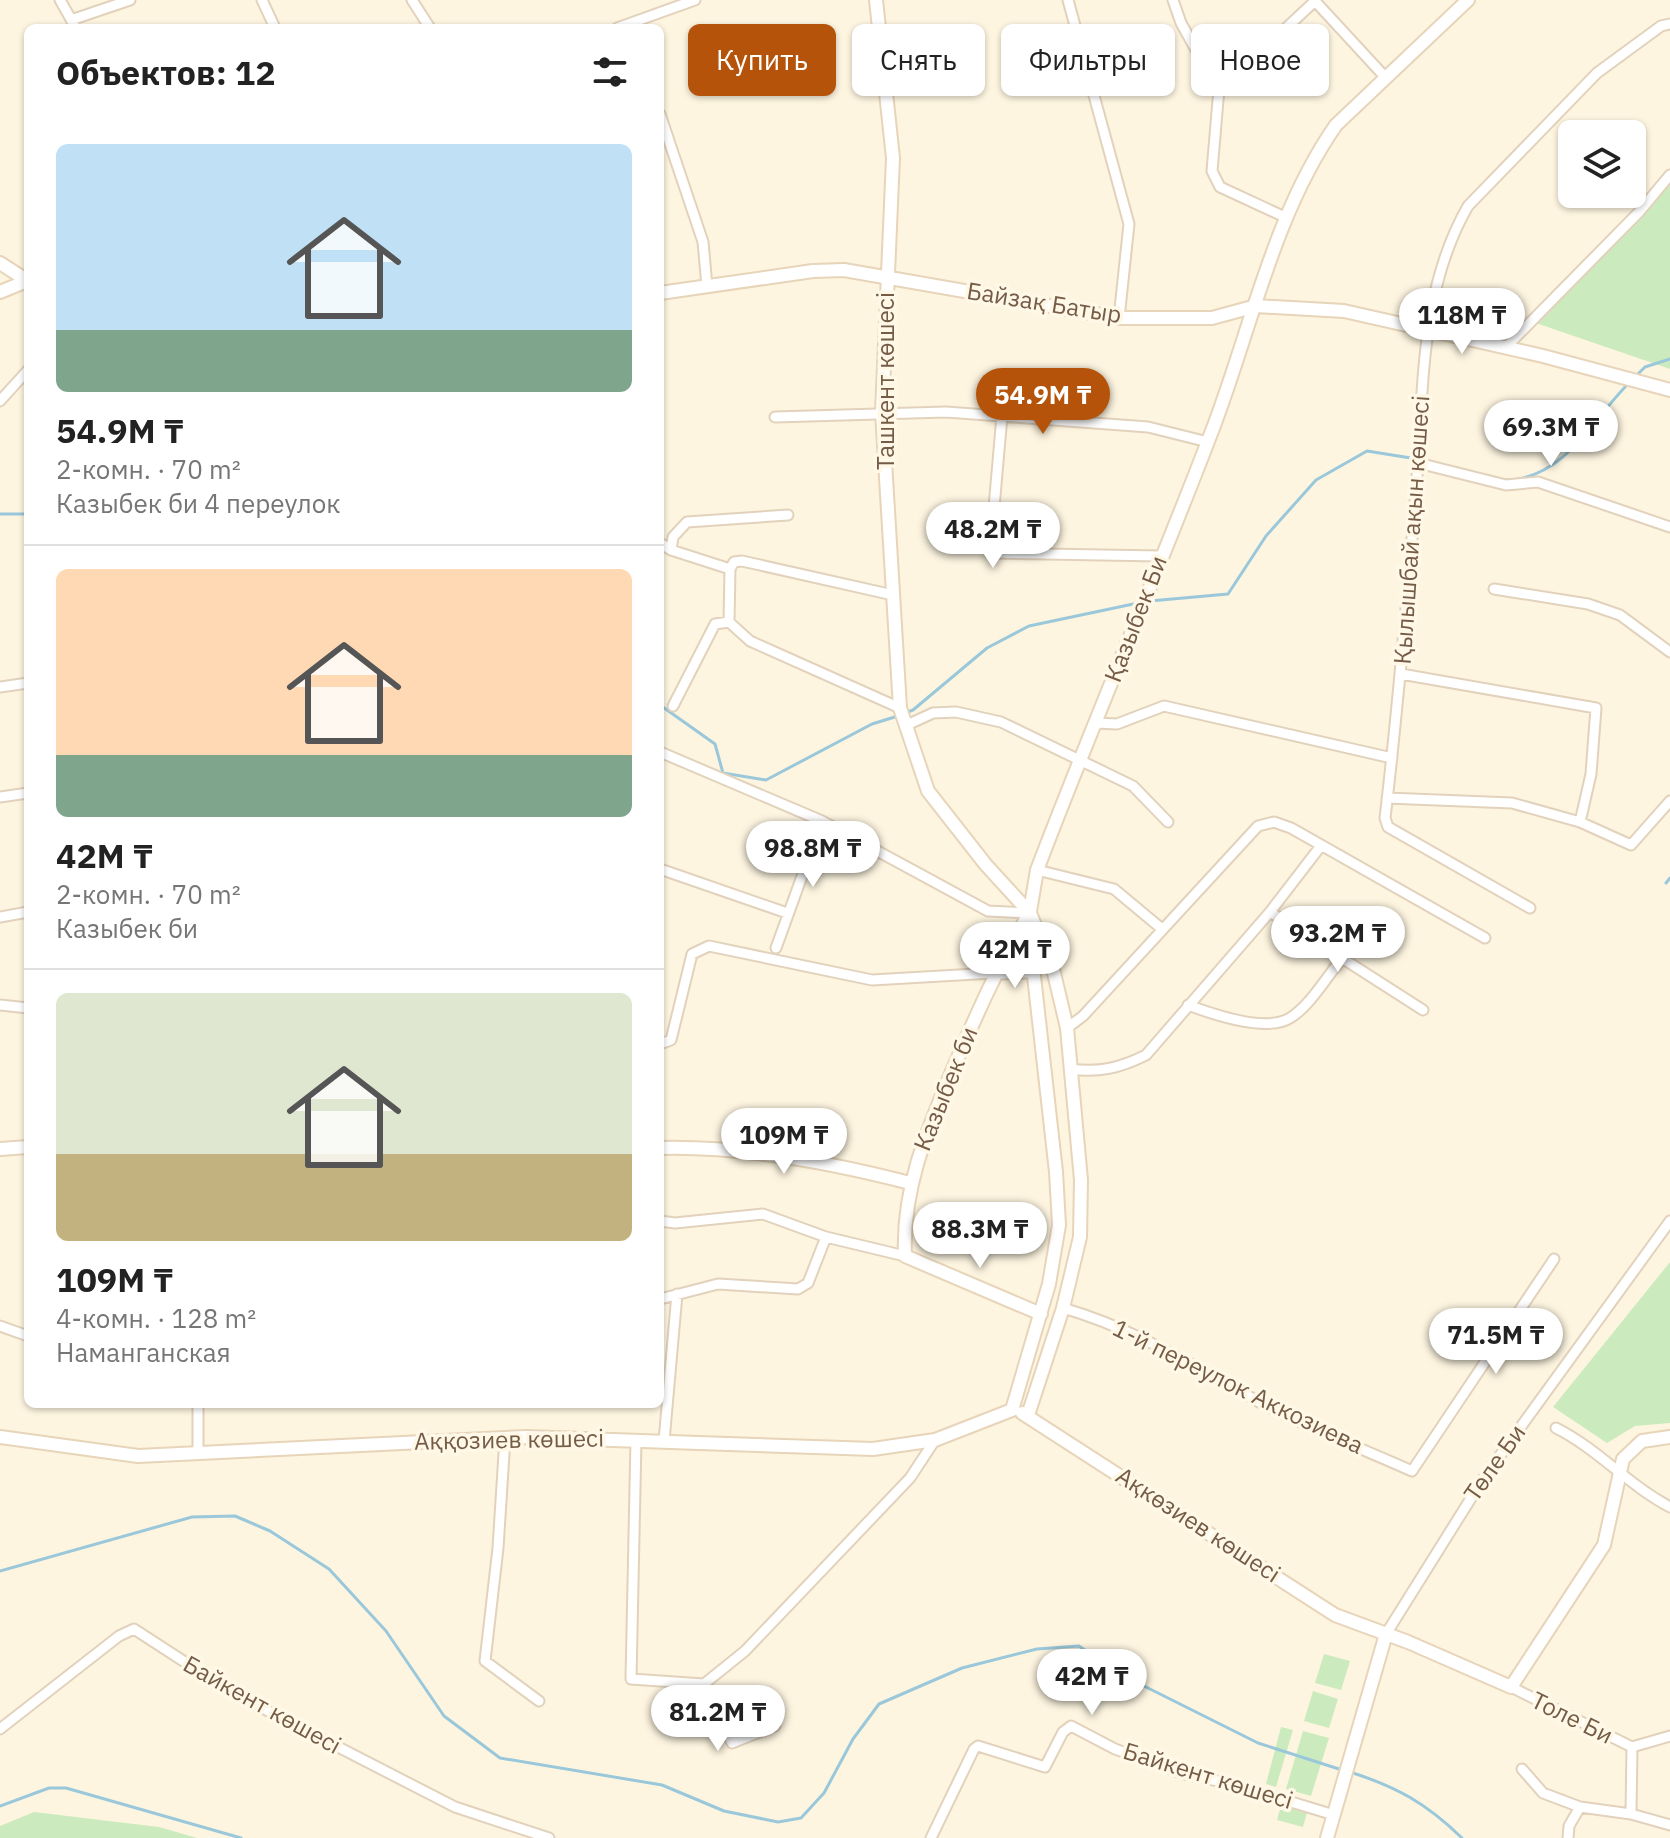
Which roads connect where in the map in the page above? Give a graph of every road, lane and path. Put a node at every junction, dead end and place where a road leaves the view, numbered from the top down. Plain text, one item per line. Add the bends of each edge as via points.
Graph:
1 (60, 0) edge
2 (130, 0) edge
3 (262, 0) edge
4 (412, 0) edge
5 (695, 0) edge
6 (876, 0) edge
7 (1068, 0) edge
8 (1173, 0) edge
9 (1314, 0) edge
10 (1468, 0) edge
11 (74, 24) edge
12 (273, 24) edge
13 (427, 24) edge
14 (636, 24) edge
15 (1289, 24) edge
16 (1670, 24) edge
17 (1191, 41) edge
18 (1386, 78) junction
19 (1219, 96) edge
20 (664, 126) edge
21 (1670, 175) edge
22 (1287, 218) junction
23 (0, 263) edge
24 (887, 276) junction
25 (24, 279) edge
26 (24, 282) edge
27 (707, 286) junction
28 (0, 292) edge
29 (664, 292) edge
30 (1256, 306) junction
31 (1119, 318) junction
32 (1425, 329) junction
33 (1505, 348) junction
34 (24, 374) edge
35 (1670, 390) edge
36 (0, 401) edge
37 (882, 412) junction
38 (1002, 416) junction
39 (775, 417) dead end
40 (1208, 442) junction
41 (1418, 463) junction
42 (788, 515) dead end
43 (1670, 527) edge
44 (664, 546) edge
45 (671, 550) junction
46 (1160, 556) junction
47 (730, 569) junction
48 (1494, 589) dead end
49 (893, 595) junction
50 (729, 622) junction
51 (1670, 652) edge
52 (1401, 674) junction
53 (24, 684) edge
54 (0, 687) edge
55 (673, 706) dead end
56 (900, 708) junction
57 (1096, 723) junction
58 (907, 725) junction
59 (664, 754) edge
60 (1082, 758) junction
61 (1392, 758) junction
62 (24, 794) edge
63 (0, 797) edge
64 (1387, 798) junction
65 (1670, 801) edge
66 (822, 821) junction
67 (1168, 822) dead end
68 (1580, 822) junction
69 (1320, 847) junction
70 (664, 870) edge
71 (1037, 870) junction
72 (1530, 908) dead end
73 (1270, 912) junction
74 (24, 913) edge
75 (787, 913) junction
76 (1030, 913) junction
77 (0, 917) edge
78 (1162, 929) junction
79 (1485, 938) dead end
80 (776, 948) dead end
81 (1343, 957) junction
82 (1034, 971) junction
83 (993, 973) junction
84 (0, 1005) edge
85 (1188, 1005) junction
86 (24, 1008) edge
87 (1423, 1010) dead end
88 (1067, 1028) junction
89 (664, 1043) edge
90 (1070, 1069) junction
91 (24, 1147) edge
92 (664, 1148) edge
93 (0, 1149) edge
94 (1080, 1170) junction
95 (1056, 1172) junction
96 (910, 1183) junction
97 (664, 1221) edge
98 (1670, 1221) edge
99 (826, 1237) junction
100 (905, 1256) junction
101 (1554, 1259) dead end
102 (677, 1294) junction
103 (664, 1298) edge
104 (1063, 1308) junction
105 (1041, 1314) junction
106 (0, 1326) edge
107 (24, 1335) edge
108 (198, 1408) edge
109 (1012, 1410) junction
110 (1028, 1415) junction
111 (1556, 1428) dead end
112 (0, 1437) edge
113 (1670, 1437) edge
114 (505, 1438) junction
115 (636, 1440) junction
116 (935, 1440) junction
117 (664, 1441) junction
118 (198, 1454) junction
119 (1619, 1473) junction
120 (1670, 1507) edge
121 (1386, 1634) junction
122 (704, 1684) junction
123 (1511, 1687) junction
124 (539, 1701) dead end
125 (775, 1726) dead end
126 (0, 1729) edge
127 (1670, 1736) edge
128 (1632, 1747) junction
129 (1522, 1769) dead end
130 (1580, 1807) junction
131 (1631, 1814) junction
132 (1334, 1815) junction
133 (1670, 1825) edge
134 (522, 1834) edge
135 (549, 1838) edge
136 (931, 1838) edge
137 (1327, 1838) edge
138 (1568, 1838) edge

1 - 11 street
2 - 11 street
3 - 12 street
4 - 13 street
5 - 14 street
6 - 24 main road, Ташкент көшесі via 893,158
7 - 31 street via 1129,224
8 - 17 street
9 - 15 street
9 - 18 street
10 - 18 main road
16 - 32 street, Қылышбай ақын көшесі via 1597,73 1479,191 1457,225
18 - 22 main road via 1336,125
19 - 22 street via 1212,171 1220,187
20 - 27 street via 703,242
21 - 33 street
22 - 30 main road
23 - 25 main road
24 - 27 main road, Байзақ Батыр via 813,271
24 - 31 main road, Байзақ Батыр
24 - 37 main road, Ташкент көшесі
26 - 28 main road
27 - 29 main road, Байзақ Батыр
30 - 31 main road, Байзақ Батыр via 1212,318
30 - 32 main road, Байзақ Батыр via 1344,311
30 - 40 main road, Қазыбек Би
32 - 33 main road, Байзақ Батыр
32 - 41 street, Қылышбай ақын көшесі
33 - 35 main road, Байзақ Батыр
34 - 36 street
37 - 38 street
37 - 39 street
37 - 49 main road, Ташкент көшесі
38 - 40 street via 1148,427
38 - 46 street via 990,553
40 - 46 main road, Қазыбек Би
41 - 43 street via 1506,485 1538,482
41 - 52 street, Қылышбай ақын көшесі
42 - 45 street via 687,522 673,537
44 - 45 street
45 - 47 street
46 - 57 main road, Қазыбек Би
47 - 49 street via 742,561
47 - 50 street
48 - 51 street via 1620,615
49 - 56 main road, Ташкент көшесі
50 - 55 street via 715,624
50 - 56 street via 750,641
52 - 61 street, Қылышбай ақын көшесі
52 - 68 street via 1596,708 1591,774
53 - 54 street
56 - 58 main road, Ташкент көшесі
57 - 60 main road, Қазыбек Би
57 - 61 street via 1117,724 1164,706
58 - 60 street via 933,713 956,712 1001,722
58 - 76 main road, Ташкент көшесі via 928,791
59 - 66 street
60 - 67 street via 1133,786
60 - 71 main road, Қазыбек Би
61 - 64 street, Қылышбай ақын көшесі
62 - 63 street
64 - 68 street via 1512,803
64 - 72 street, Қылышбай ақын көшесі via 1388,827
65 - 68 street via 1631,845
66 - 75 street
66 - 76 street via 988,911
69 - 73 street
69 - 78 street via 1274,822 1258,826
69 - 79 street
70 - 75 street
71 - 76 main road, Қазыбек Би
71 - 78 street via 1114,889
73 - 81 street
73 - 85 street
74 - 77 street
75 - 80 street
76 - 82 main road
76 - 83 main road, Казыбек би
76 - 88 main road via 1053,969
78 - 88 street
81 - 85 street via 1285,1020 1222,1018
81 - 87 street
82 - 83 main road
82 - 95 main road
83 - 89 street via 872,980 709,946 692,954 671,1040
83 - 96 main road, Казыбек би
84 - 86 street
85 - 90 street via 1156,1045 1129,1064 1095,1072
88 - 90 main road
90 - 94 main road
91 - 93 main road
92 - 96 main road via 697,1147 848,1167
94 - 95 main road
94 - 104 main road via 1080,1237
95 - 105 main road via 1059,1225
96 - 100 main road, Казыбек би
97 - 99 street via 763,1214
98 - 121 street, Төле Би via 1483,1479
99 - 100 street
99 - 102 street via 808,1283 798,1289 718,1284
100 - 105 main road
101 - 104 street, 1-й переулок Аккозиева via 1412,1471 1262,1403 1109,1321
102 - 103 street
102 - 117 street
104 - 110 main road
105 - 109 main road
106 - 107 street
108 - 118 street
109 - 110 main road, Ақкөзиев көшесі
109 - 116 main road, Аққозиев көшесі
110 - 121 main road, Ақкөзиев көшесі via 1335,1615
111 - 119 street via 1584,1442
112 - 118 main road, Аққозиев көшесі via 138,1456
113 - 119 main road via 1635,1444
114 - 115 main road, Аққозиев көшесі
114 - 118 main road, Аққозиев көшесі
114 - 124 street via 485,1661
115 - 117 main road, Аққозиев көшесі
115 - 122 street via 631,1679
116 - 117 main road, Аққозиев көшесі via 896,1448 827,1449
116 - 122 street via 910,1478 745,1651
119 - 120 street
119 - 123 main road via 1604,1545
121 - 123 main road, Ақкөзиев көшесі
121 - 132 main road
122 - 125 street via 732,1743
123 - 128 street, Толе Би
126 - 134 street, Байкент көшесі via 134,1629 231,1692 455,1807
127 - 128 street
128 - 131 street
129 - 130 street via 1543,1793
130 - 131 street
130 - 138 street
131 - 133 street
132 - 136 street, Байкент көшесі via 1184,1774 1071,1726 1045,1767 974,1749
132 - 137 main road
134 - 135 street, Байкент көшесі

